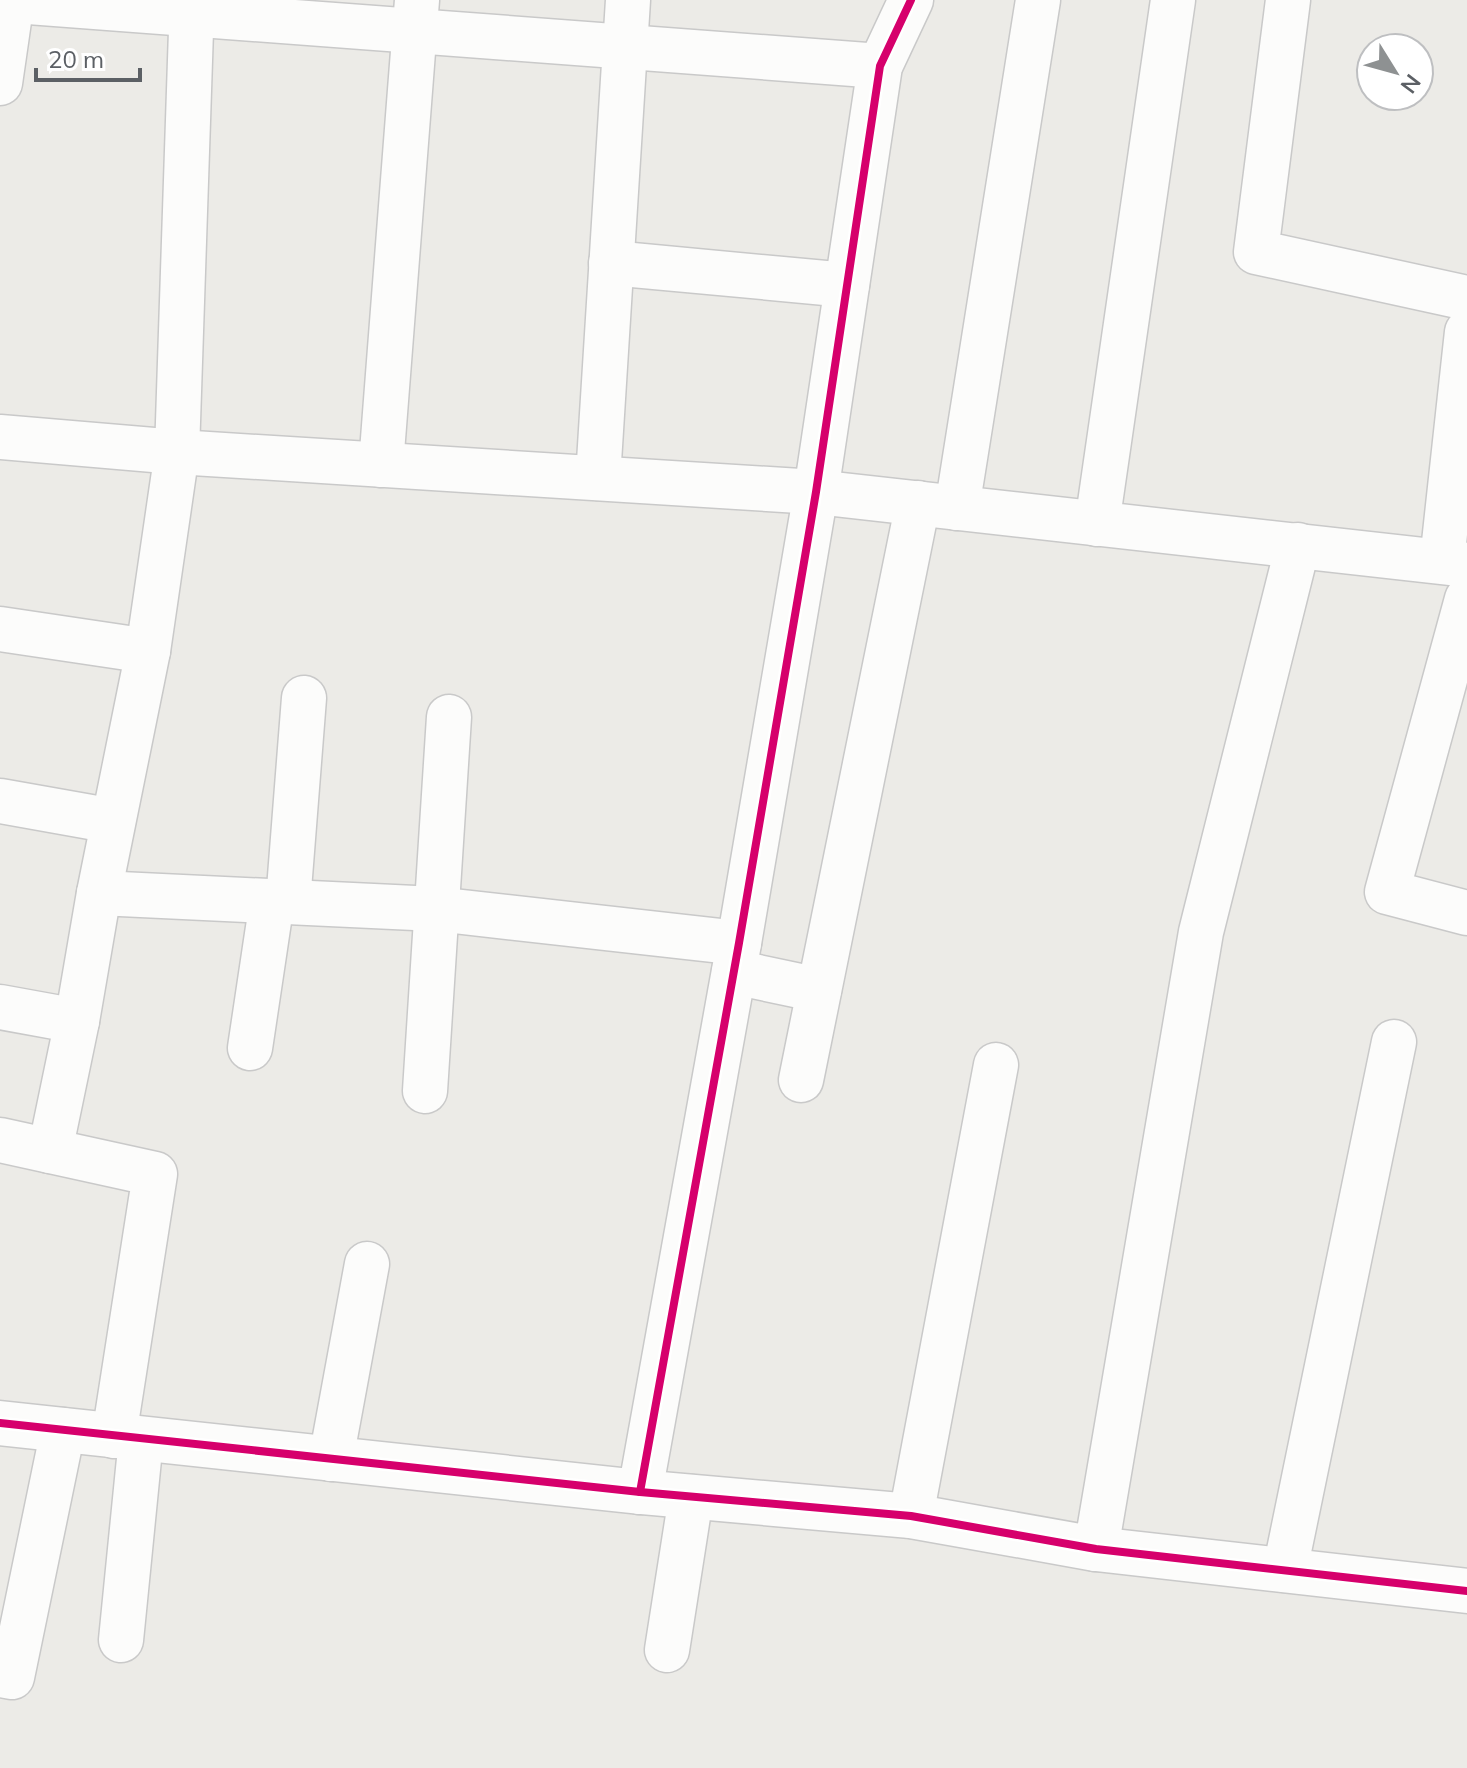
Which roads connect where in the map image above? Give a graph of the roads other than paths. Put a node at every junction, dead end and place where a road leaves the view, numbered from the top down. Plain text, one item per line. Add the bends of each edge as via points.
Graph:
1 (2, 0) edge
2 (12, 0) edge
3 (628, 0) edge
4 (911, 0) edge
5 (1038, 0) edge
6 (1173, 0) edge
7 (1288, 0) edge
8 (192, 7) edge
9 (416, 16) edge
10 (625, 47) junction
11 (880, 66) junction
12 (0, 83) edge
13 (611, 263) junction
14 (847, 285) junction
15 (1467, 298) edge
16 (1467, 332) edge
17 (0, 437) edge
18 (177, 452) junction
19 (381, 465) junction
20 (598, 478) junction
21 (816, 492) junction
22 (938, 506) junction
23 (1097, 524) junction
24 (1298, 545) junction
25 (1455, 563) edge
26 (1467, 599) edge
27 (0, 629) edge
28 (148, 651) junction
29 (304, 698) dead end
30 (449, 717) dead end
31 (0, 801) edge
32 (113, 821) junction
33 (99, 893) junction
34 (280, 902) junction
35 (436, 909) junction
36 (1467, 913) edge
37 (737, 957) junction
38 (819, 990) junction
39 (0, 1007) edge
40 (77, 1021) junction
41 (1394, 1042) dead end
42 (250, 1048) dead end
43 (996, 1065) dead end
44 (801, 1080) dead end
45 (425, 1091) dead end
46 (0, 1140) edge
47 (50, 1151) junction
48 (367, 1264) dead end
49 (0, 1423) edge
50 (63, 1430) junction
51 (128, 1438) junction
52 (331, 1459) junction
53 (640, 1492) junction
54 (691, 1497) junction
55 (911, 1516) junction
56 (1096, 1549) junction
57 (1285, 1570) junction
58 (1467, 1591) edge
59 (121, 1640) dead end
60 (667, 1650) dead end
61 (0, 1675) edge

1 - 2 street
2 - 8 street
2 - 12 street
3 - 10 street
4 - 11 street
5 - 22 street
6 - 23 street
7 - 15 street via 1256,252
8 - 9 street
8 - 18 street
9 - 10 street
9 - 19 street
10 - 11 street
10 - 13 street
11 - 14 street
13 - 14 street
13 - 20 street
14 - 21 street
16 - 25 street
17 - 18 street
18 - 19 street
18 - 28 street
19 - 20 street
20 - 21 street
21 - 22 street
21 - 37 street
22 - 23 street
22 - 38 street
23 - 24 street
24 - 25 street
24 - 56 street via 1201,932
26 - 36 street via 1387,892
27 - 28 street
28 - 32 street
29 - 34 street
30 - 35 street
31 - 32 street
32 - 33 street
33 - 34 street
33 - 40 street
34 - 35 street
34 - 42 street
35 - 37 street
35 - 45 street
37 - 38 street
37 - 53 street
38 - 44 street
39 - 40 street
40 - 47 street
41 - 57 street
43 - 55 street
46 - 47 street
47 - 51 street via 155,1174
48 - 52 street
49 - 50 street
50 - 51 street
50 - 61 street via 12,1677
51 - 52 street
51 - 59 street
52 - 53 street
53 - 54 street
54 - 55 street
54 - 60 street
55 - 56 street
56 - 57 street
57 - 58 street

